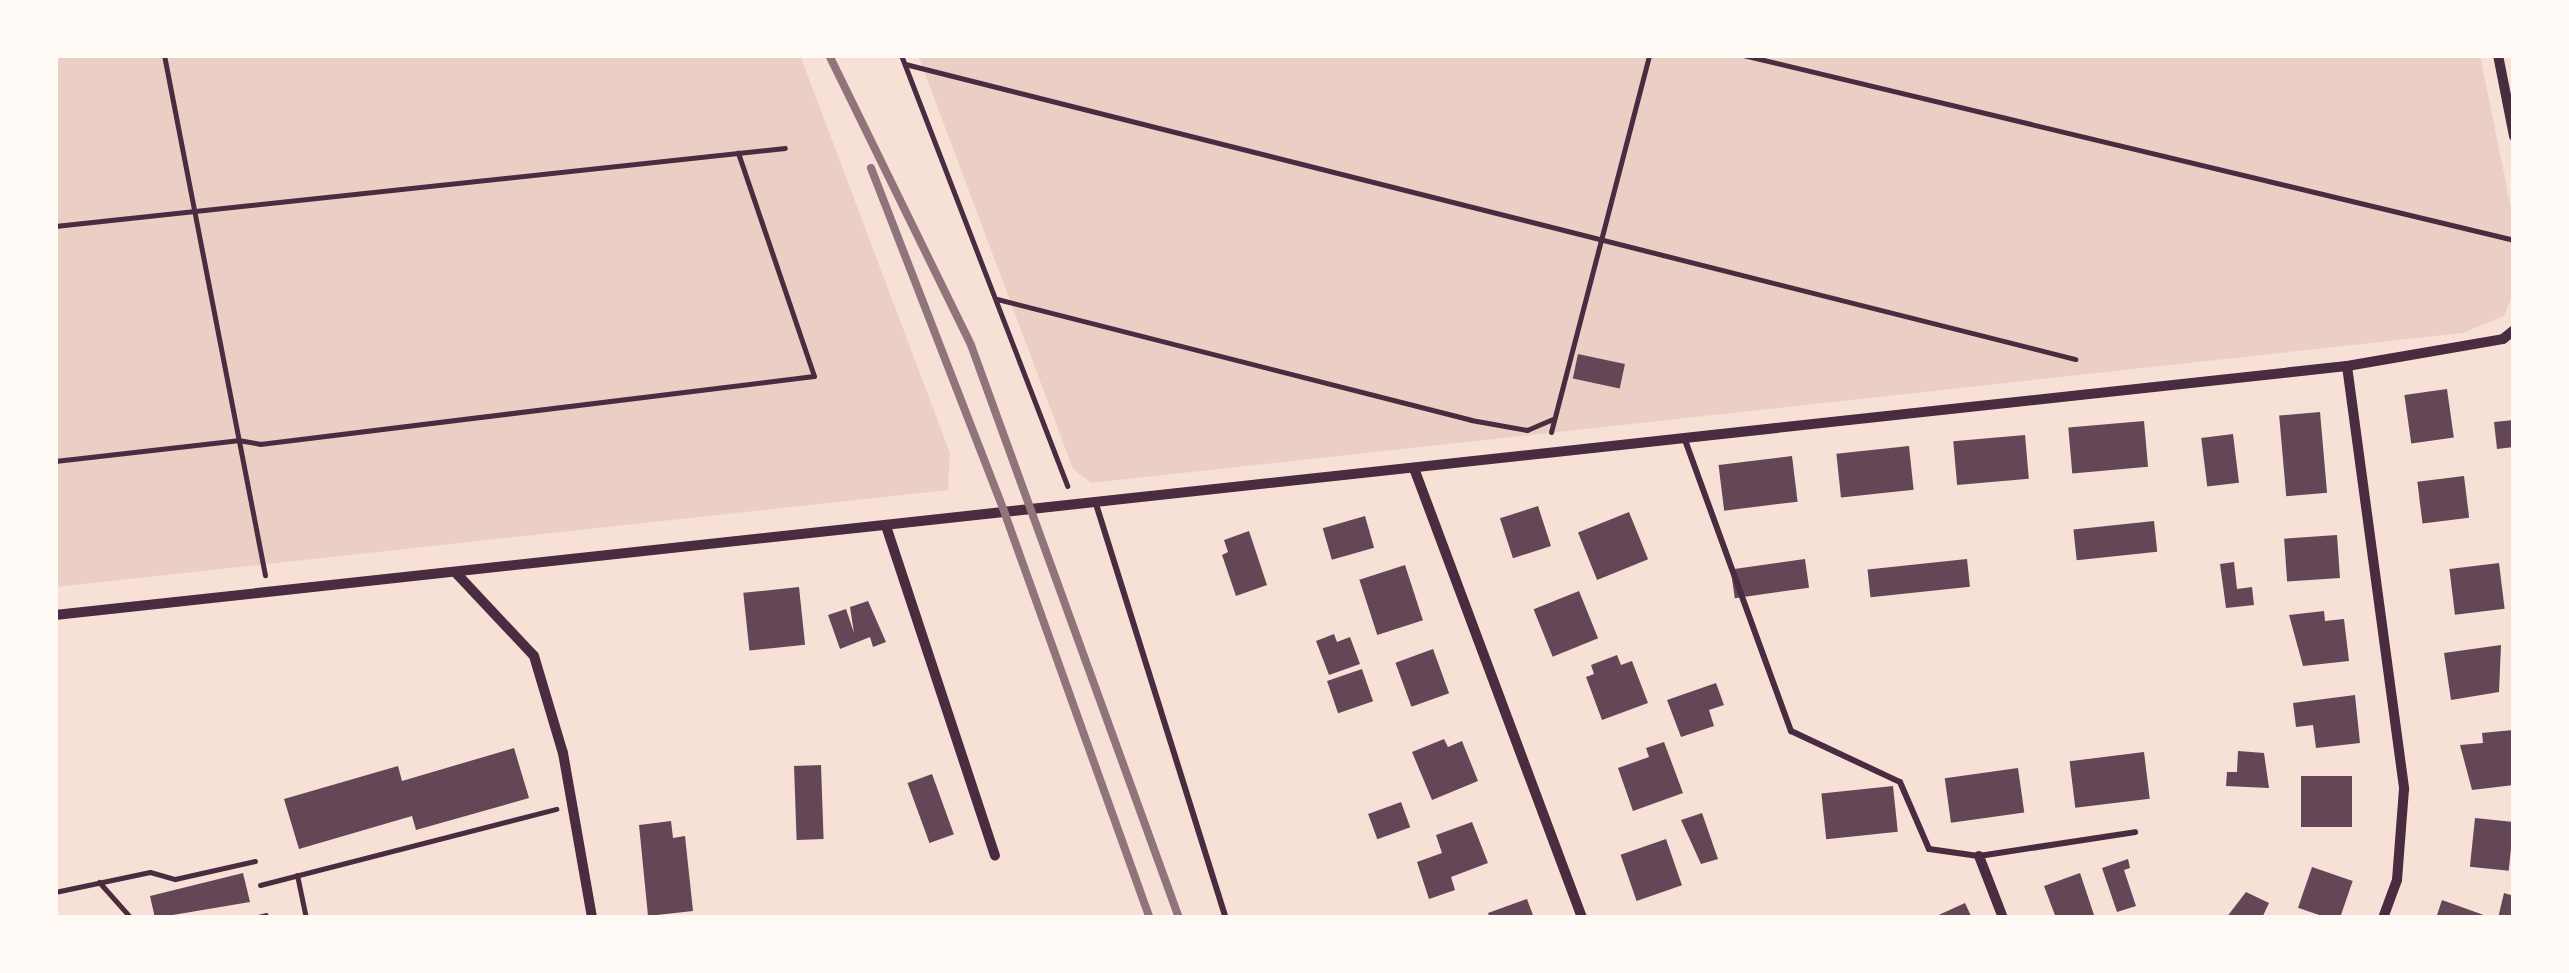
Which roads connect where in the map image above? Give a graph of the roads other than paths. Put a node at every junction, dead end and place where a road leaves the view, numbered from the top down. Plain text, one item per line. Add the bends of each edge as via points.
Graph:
1 (2498, 55) edge
2 (2514, 136) edge
3 (2514, 330) edge
4 (2347, 366) junction
5 (1685, 440) junction
6 (1415, 470) junction
7 (1096, 504) junction
8 (886, 526) junction
9 (456, 574) junction
10 (55, 614) edge
11 (2135, 832) dead end
12 (995, 855) dead end
13 (1979, 856) junction
14 (592, 918) edge
15 (1226, 918) edge
16 (1582, 918) edge
17 (2003, 918) edge
18 (2383, 918) edge

1 - 2 street
3 - 4 street via 2504,339
4 - 5 street
4 - 18 street via 2404,789 2396,880
5 - 6 street
5 - 13 lane via 1791,731 1900,782 1929,849
6 - 7 street
6 - 16 street
7 - 8 street
7 - 15 lane
8 - 9 street
8 - 12 street
9 - 10 street
9 - 14 street via 534,656 572,804
11 - 13 lane
13 - 17 street

